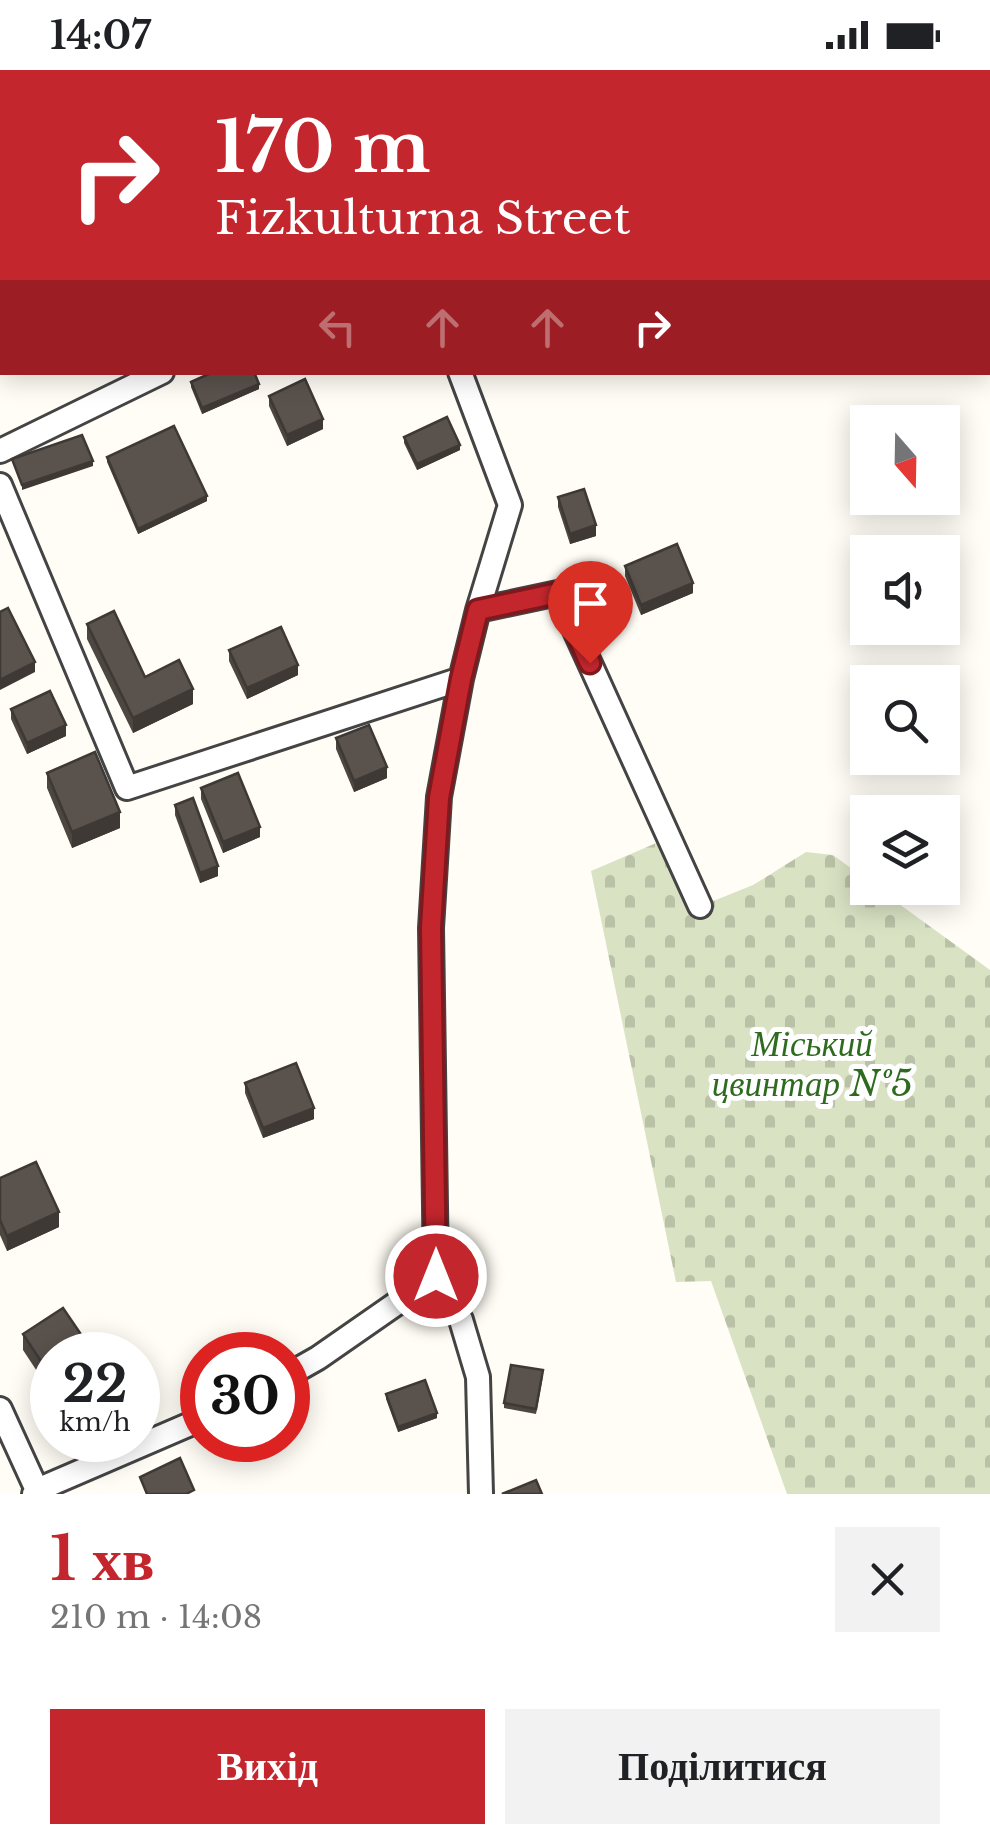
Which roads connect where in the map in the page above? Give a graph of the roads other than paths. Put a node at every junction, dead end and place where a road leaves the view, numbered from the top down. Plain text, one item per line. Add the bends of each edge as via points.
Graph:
1 (155, 375) edge
2 (461, 375) edge
3 (0, 451) edge
4 (0, 485) edge
5 (478, 610) junction
6 (461, 679) junction
7 (700, 906) dead end
8 (436, 1276) junction
9 (310, 1363) edge
10 (0, 1409) edge
11 (180, 1429) edge
12 (36, 1492) edge
13 (481, 1494) edge

1 - 3 street
2 - 5 street via 510,505
4 - 6 street via 127,788
5 - 6 street
5 - 7 street via 558,593
6 - 8 street via 439,798 431,928
8 - 9 street
8 - 13 street via 461,1320 478,1377
10 - 12 street
11 - 12 street

